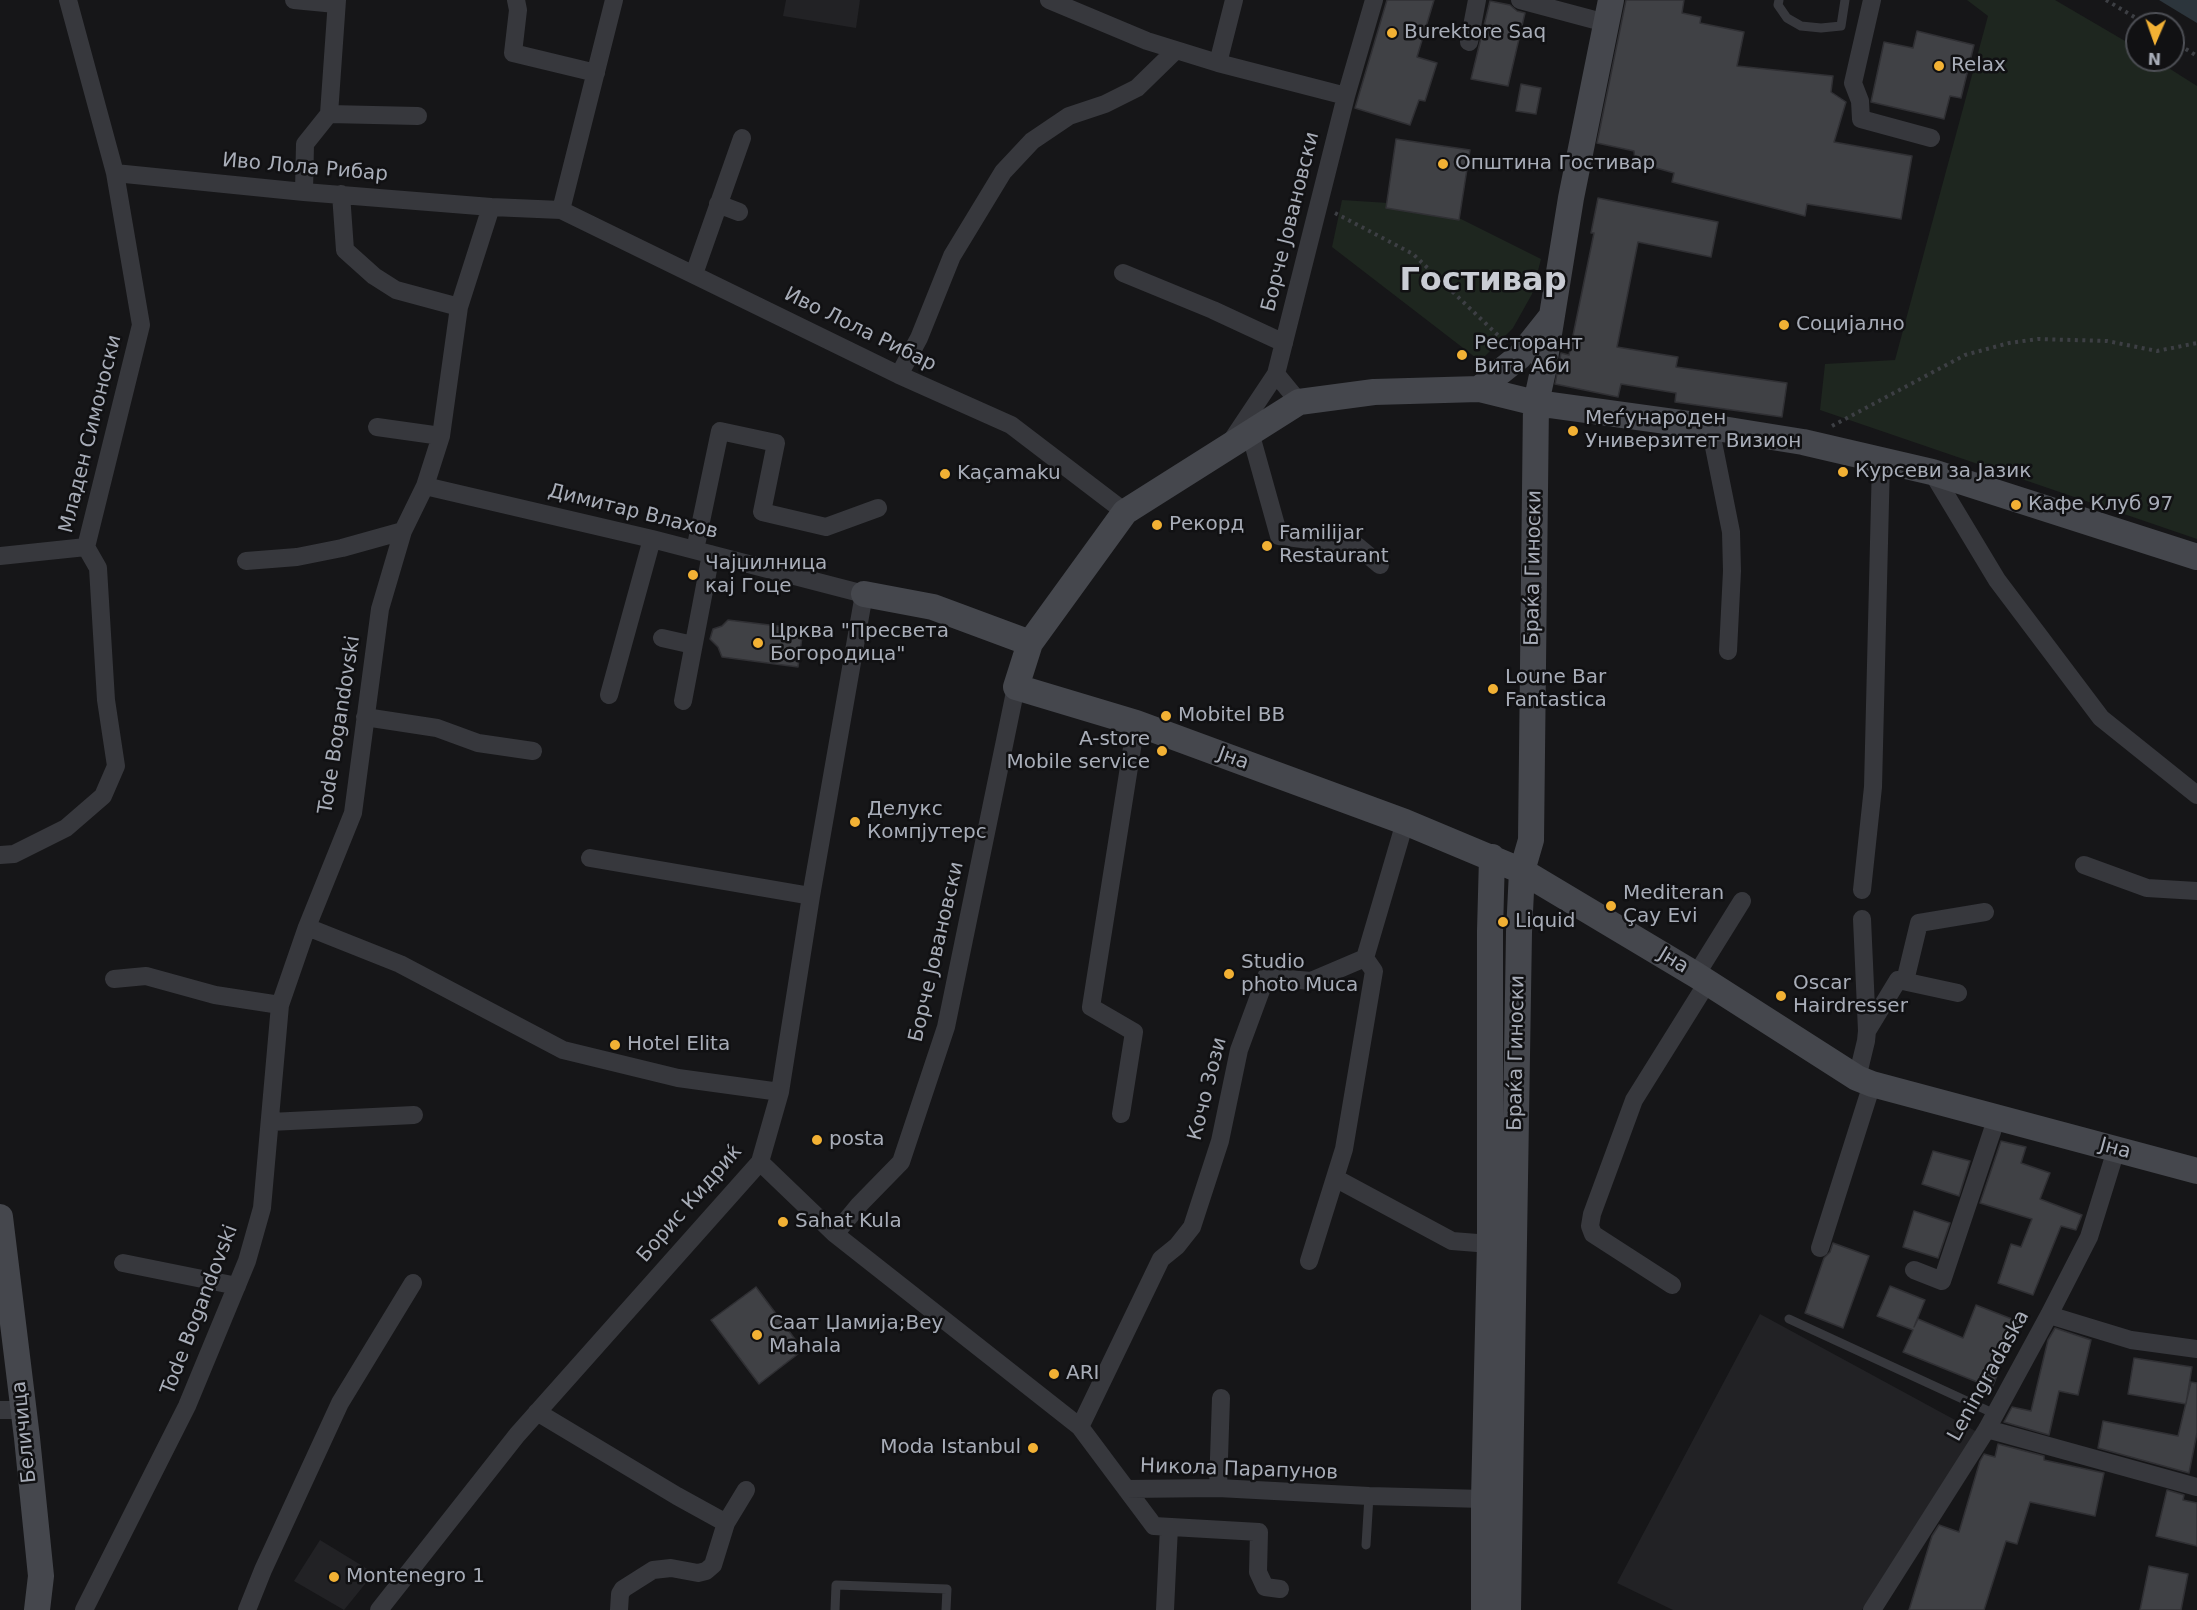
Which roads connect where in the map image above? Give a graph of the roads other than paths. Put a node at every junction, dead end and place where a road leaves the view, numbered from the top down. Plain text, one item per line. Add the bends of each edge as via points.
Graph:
1 (68, 0) edge
2 (294, 0) edge
3 (516, 0) edge
4 (614, 0) edge
5 (1049, 0) edge
6 (1234, 0) edge
7 (1374, 0) edge
8 (1478, 0) edge
9 (1520, 0) edge
10 (1779, 0) edge
11 (1845, 0) edge
12 (1872, 0) edge
13 (336, 2) edge
14 (1608, 11) edge
15 (1469, 42) dead end
16 (1176, 50) junction
17 (1218, 63) junction
18 (596, 74) junction
19 (1346, 96) junction
20 (329, 114) junction
21 (418, 116) dead end
22 (742, 138) dead end
23 (1932, 138) dead end
24 (115, 173) junction
25 (304, 192) junction
26 (341, 194) junction
27 (718, 204) junction
28 (491, 207) junction
29 (561, 210) junction
30 (739, 212) dead end
31 (1123, 273) dead end
32 (694, 274) junction
33 (459, 307) junction
34 (1552, 317) junction
35 (1284, 344) junction
36 (1276, 374) junction
37 (899, 375) junction
38 (1479, 389) junction
39 (1299, 402) junction
40 (1536, 403) junction
41 (377, 427) dead end
42 (1710, 427) junction
43 (441, 436) junction
44 (1239, 438) junction
45 (1881, 461) junction
46 (1932, 472) junction
47 (425, 486) junction
48 (878, 508) dead end
49 (1125, 512) junction
50 (402, 531) junction
51 (652, 539) junction
52 (86, 547) junction
53 (703, 552) junction
54 (0, 556) edge
55 (2197, 558) edge
56 (246, 561) dead end
57 (1380, 565) dead end
58 (864, 594) junction
59 (662, 638) dead end
60 (1030, 643) junction
61 (693, 645) junction
62 (1728, 651) dead end
63 (1016, 687) junction
64 (609, 695) dead end
65 (683, 701) dead end
66 (364, 717) junction
67 (1136, 723) junction
68 (533, 751) dead end
69 (2197, 795) edge
70 (1404, 822) junction
71 (0, 855) edge
72 (1492, 857) junction
73 (590, 858) dead end
74 (2084, 865) dead end
75 (1522, 871) junction
76 (1862, 890) dead end
77 (2197, 891) edge
78 (811, 896) junction
79 (1742, 902) dead end
80 (1985, 912) dead end
81 (1862, 919) dead end
82 (307, 927) junction
83 (1365, 958) junction
84 (114, 979) dead end
85 (1701, 979) junction
86 (1905, 981) junction
87 (1958, 993) dead end
88 (280, 1005) junction
89 (1867, 1031) junction
90 (1864, 1081) junction
91 (780, 1092) junction
92 (1121, 1114) dead end
93 (414, 1115) dead end
94 (1997, 1117) junction
95 (270, 1122) junction
96 (2116, 1150) junction
97 (760, 1162) junction
98 (2197, 1171) edge
99 (1335, 1178) junction
100 (0, 1217) edge
101 (835, 1234) junction
102 (1490, 1244) junction
103 (1820, 1248) dead end
104 (1309, 1261) dead end
105 (123, 1263) dead end
106 (1914, 1270) dead end
107 (413, 1283) dead end
108 (1672, 1285) dead end
109 (237, 1286) junction
110 (2049, 1315) junction
111 (1789, 1319) dead end
112 (2197, 1349) edge
113 (1221, 1398) dead end
114 (12, 1410) edge
115 (537, 1412) junction
116 (1991, 1422) junction
117 (1080, 1427) junction
118 (2197, 1487) edge
119 (1218, 1488) junction
120 (1126, 1489) junction
121 (746, 1490) dead end
122 (1369, 1496) junction
123 (1484, 1499) junction
124 (726, 1523) junction
125 (1169, 1527) junction
126 (1366, 1545) dead end
127 (41, 1576) junction
128 (1281, 1589) dead end
129 (37, 1610) edge
130 (53, 1610) edge
131 (84, 1610) edge
132 (247, 1610) edge
133 (379, 1610) edge
134 (619, 1610) edge
135 (835, 1610) edge
136 (946, 1610) edge
137 (1165, 1610) edge
138 (1484, 1610) edge
139 (1508, 1610) edge
140 (1872, 1610) edge

1 - 24 street, Младен Симоноски
2 - 13 street
3 - 18 street via 513,53
4 - 18 street
5 - 16 street
6 - 17 street
7 - 19 street, Борче Јовановски
8 - 15 street
9 - 14 street
10 - 11 lane via 1787,18 1801,26 1821,28 1841,26
12 - 23 street via 1853,83 1861,119
13 - 20 street
14 - 34 street, Браќа Гиноски
16 - 17 street
16 - 37 street via 1137,88 1069,116 1032,141 1003,172 952,256 919,338
17 - 19 street
18 - 29 street
19 - 35 street, Борче Јовановски
20 - 21 street
20 - 25 street via 305,144
22 - 27 street
24 - 25 street, Иво Лола Рибар
24 - 52 street, Младен Симоноски via 141,325
25 - 26 street, Иво Лола Рибар
26 - 28 street, Иво Лола Рибар
26 - 33 street via 345,250 396,290
27 - 30 street
27 - 32 street
28 - 29 street
28 - 33 street, Tode Bogandovski
29 - 32 street, Иво Лола Рибар
31 - 35 street
32 - 37 street, Иво Лола Рибар
33 - 43 street, Tode Bogandovski
34 - 38 street via 1520,356
34 - 40 street, Браќа Гиноски
35 - 36 street, Борче Јовановски
36 - 39 street
36 - 44 street, Борче Јовановски
37 - 49 street, Иво Лола Рибар via 1011,425
38 - 39 street via 1374,392
38 - 40 street
39 - 44 street
40 - 42 street
40 - 75 street, Браќа Гиноски via 1531,840
41 - 43 street
42 - 45 street via 1803,442
42 - 62 street via 1731,532
43 - 47 street, Tode Bogandovski
44 - 49 street
44 - 57 street via 1279,536 1357,546
45 - 46 street
45 - 76 street via 1873,787
46 - 55 street
46 - 69 street via 1997,580 2101,718
47 - 50 street, Tode Bogandovski
47 - 51 street, Димитар Влахов
48 - 53 street via 826,527 762,513 776,443 720,431
49 - 60 street
50 - 56 street via 297,557
50 - 66 street, Tode Bogandovski via 380,609
51 - 53 street, Димитар Влахов
51 - 64 street
52 - 54 street
52 - 71 street, Младен Симоноски via 98,568 106,700 116,766 103,796 66,828 14,854
53 - 58 street, Димитар Влахов
53 - 61 street
58 - 60 street via 933,607
58 - 78 street, Борис Кидриќ
59 - 61 street
60 - 63 street
61 - 65 street
63 - 67 street, Јна
63 - 101 street, Борче Јовановски via 943,1038 901,1162
66 - 68 street via 437,728 478,743
66 - 82 street, Tode Bogandovski via 353,813
67 - 70 street, Јна
67 - 92 street via 1091,1007 1134,1032
70 - 72 street, Јна
70 - 83 street
72 - 75 street, Јна
72 - 102 street, Браќа Гиноски
73 - 78 street
74 - 77 street via 2147,888
75 - 85 street, Јна
75 - 139 street, Браќа Гиноски
78 - 91 street, Борис Кидриќ
79 - 85 street
80 - 86 street via 1919,922
81 - 89 street
82 - 88 street, Tode Bogandovski
82 - 91 street via 400,964 563,1050 678,1078
83 - 99 street via 1374,971 1344,1149
83 - 117 street, Кочо Зози via 1311,981 1266,977 1239,1050 1220,1141 1192,1227 1161,1259
84 - 88 street via 146,976 215,995
85 - 90 street, Јна
85 - 108 street via 1634,1100 1590,1226 1593,1234
86 - 87 street
86 - 89 street via 1898,980
88 - 95 street, Tode Bogandovski
89 - 90 street
90 - 94 street, Јна
90 - 103 street
91 - 97 street, Борис Кидриќ
93 - 95 street
94 - 96 street, Јна
94 - 106 street via 1942,1281
95 - 109 street, Tode Bogandovski via 262,1208
96 - 98 street, Јна
96 - 110 street, Leningradaska via 2089,1237
97 - 101 street, Никола Парапунов
97 - 115 street, Борис Кидриќ
99 - 102 street via 1452,1241
99 - 104 street
100 - 114 street, Беличица
101 - 117 street, Никола Парапунов
102 - 123 street, Браќа Гиноски
105 - 109 street
107 - 132 street via 340,1403
109 - 131 street, Tode Bogandovski via 187,1406
110 - 112 street via 2131,1340
110 - 116 street, Leningradaska
111 - 116 lane
113 - 119 street
114 - 127 street, Беличица
115 - 124 street
115 - 133 street, Борис Кидриќ
116 - 118 street
116 - 140 street, Leningradaska
117 - 120 street, Никола Парапунов
119 - 120 street, Никола Парапунов
119 - 122 street, Никола Парапунов
120 - 125 street via 1154,1526
121 - 124 street
122 - 123 street, Никола Парапунов
122 - 126 lane
123 - 138 street, Браќа Гиноски
124 - 134 street via 713,1565 706,1571 653,1570 623,1589
125 - 128 street via 1259,1532 1258,1572 1265,1587
125 - 137 street
127 - 129 street
127 - 130 street
135 - 136 lane via 836,1585 947,1589

